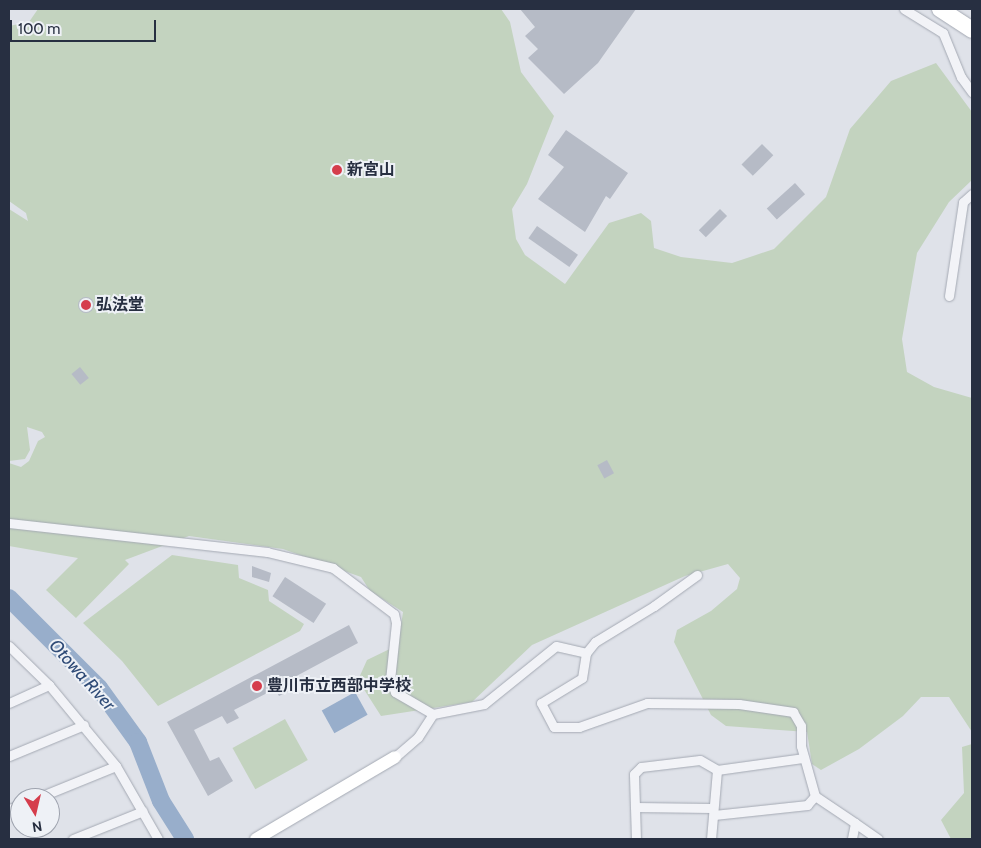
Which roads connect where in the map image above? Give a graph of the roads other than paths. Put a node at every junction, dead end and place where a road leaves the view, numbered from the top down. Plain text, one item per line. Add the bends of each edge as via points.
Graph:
1 (904, 9) edge
2 (940, 9) edge
3 (952, 9) edge
4 (972, 22) edge
5 (972, 30) edge
6 (972, 92) edge
7 (972, 194) edge
8 (949, 296) dead end
9 (9, 523) edge
10 (697, 575) dead end
11 (9, 647) edge
12 (586, 653) junction
13 (49, 685) junction
14 (9, 703) edge
15 (434, 714) junction
16 (84, 725) junction
17 (9, 756) edge
18 (395, 757) joint
19 (804, 758) junction
20 (116, 766) junction
21 (717, 770) junction
22 (60, 789) edge
23 (815, 796) junction
24 (635, 807) junction
25 (143, 811) junction
26 (713, 812) junction
27 (855, 823) junction
28 (275, 835) edge
29 (73, 839) edge
30 (158, 839) edge
31 (256, 839) edge
32 (636, 839) edge
33 (711, 839) edge
34 (852, 839) edge
35 (878, 839) edge

1 - 6 street via 943,33 961,77
2 - 5 highway
3 - 4 highway
7 - 8 street via 963,202
9 - 15 street via 258,551 333,568 394,614 396,623 390,680 395,692
10 - 12 street via 595,642
11 - 13 street
12 - 15 street via 556,646 484,704
12 - 19 street via 582,678 541,703 554,727 579,727 647,703 764,706 793,712 801,726
13 - 14 street
13 - 16 street
15 - 18 street via 418,737
16 - 17 street
16 - 20 street
18 - 28 street
19 - 21 street
19 - 23 street
20 - 22 street
20 - 25 street
21 - 24 street via 700,760 641,767 634,774
21 - 26 street
23 - 26 street via 807,805
23 - 27 street
24 - 26 street
24 - 32 street
25 - 29 street
25 - 30 street
26 - 33 street
27 - 34 street
27 - 35 street
28 - 31 street

